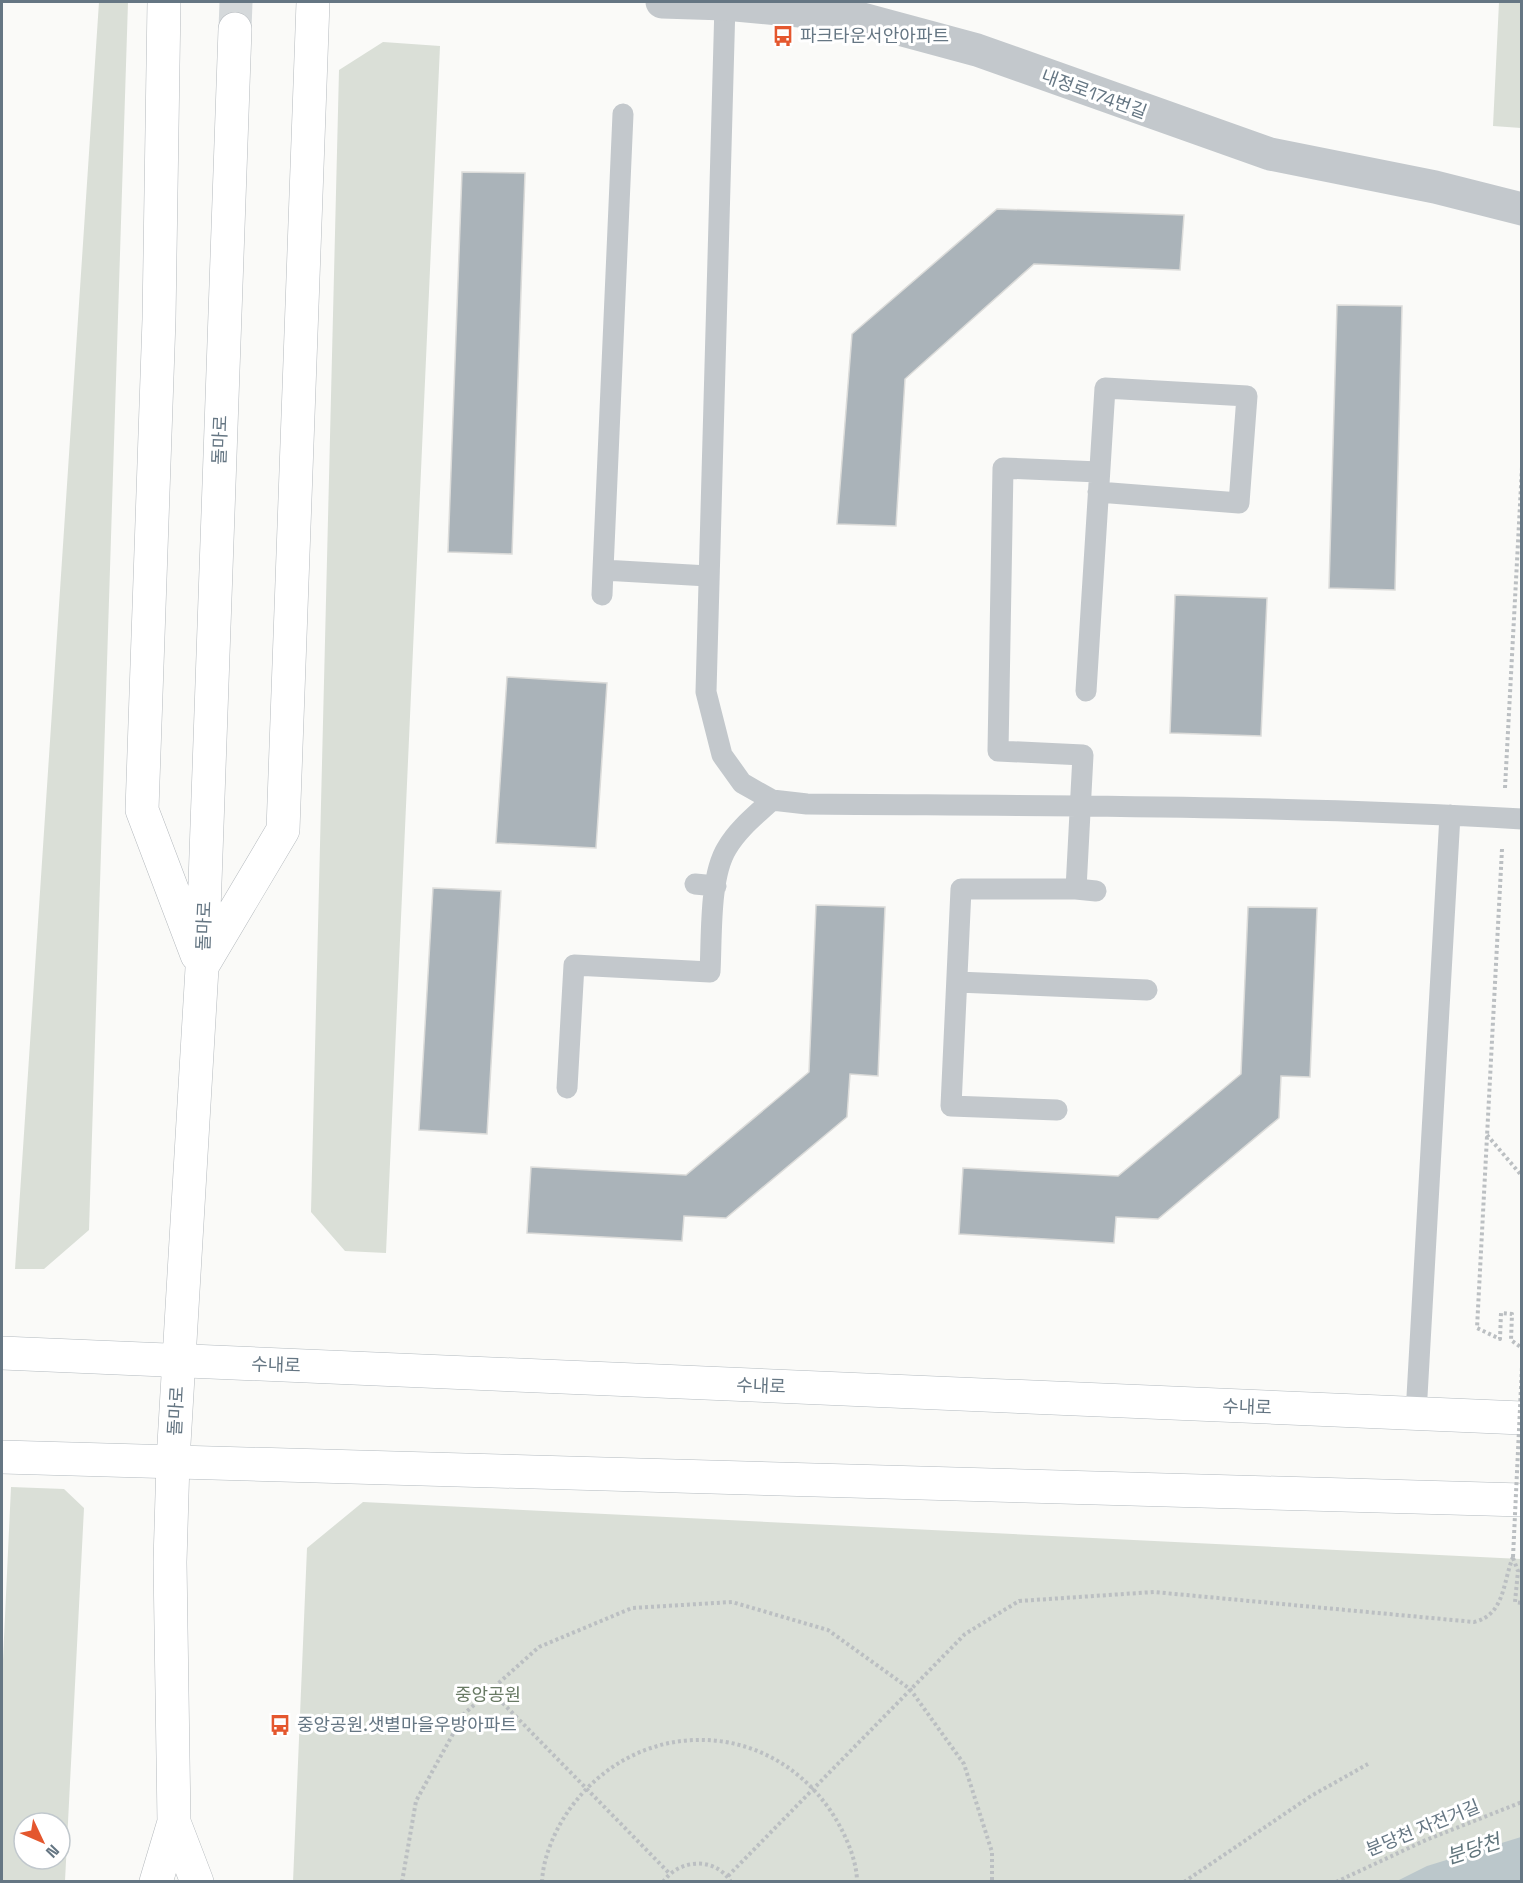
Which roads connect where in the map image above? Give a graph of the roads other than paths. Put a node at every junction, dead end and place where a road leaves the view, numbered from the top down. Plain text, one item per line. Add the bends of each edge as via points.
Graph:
1 (164, 2) edge
2 (313, 2) edge
3 (662, 2) edge
4 (725, 3) edge
5 (235, 29) tunnel mouth
6 (623, 114) dead end
7 (1521, 209) edge
8 (1099, 482) junction
9 (603, 570) junction
10 (708, 576) junction
11 (602, 595) dead end
12 (1086, 691) dead end
13 (772, 800) junction
14 (1082, 806) junction
15 (1450, 815) junction
16 (1521, 819) edge
17 (202, 968) junction
18 (957, 981) junction
19 (1147, 990) dead end
20 (567, 1088) dead end
21 (1057, 1110) dead end
22 (2, 1353) edge
23 (179, 1361) junction
24 (1416, 1414) junction
25 (1521, 1418) edge
26 (2, 1457) edge
27 (173, 1461) junction
28 (1521, 1500) edge
29 (174, 1822) junction
30 (156, 1881) edge
31 (196, 1881) edge

1 - 17 main road via 159,319 142,810
2 - 17 main road via 283,830
3 - 4 street, 내정로174번길
4 - 7 street, 내정로174번길 via 851,16 886,25 977,50 1270,154 1435,187
4 - 10 lane
5 - 17 main road, 돌마로
6 - 9 lane
8 - 8 lane via 1105,388 1247,396 1239,504
8 - 12 lane
8 - 14 lane via 1003,468 998,751 1083,755
9 - 10 lane
9 - 11 lane
10 - 13 lane via 706,692 712,724 722,755 742,783
13 - 14 lane via 807,804
13 - 20 lane via 744,825 726,849 717,874 706,885 710,972 574,965
14 - 15 lane
14 - 18 lane via 1086,890 961,889
15 - 16 lane
15 - 24 lane
17 - 23 main road, 돌마로
18 - 19 lane
18 - 21 lane via 951,1106
22 - 23 main road, 수내로
23 - 24 main road, 수내로
23 - 27 main road, 돌마로
24 - 25 main road, 수내로
26 - 27 main road
27 - 28 main road
27 - 29 main road, 돌마로 via 170,1562
29 - 30 main road, 돌마로
29 - 31 main road, 돌마로

